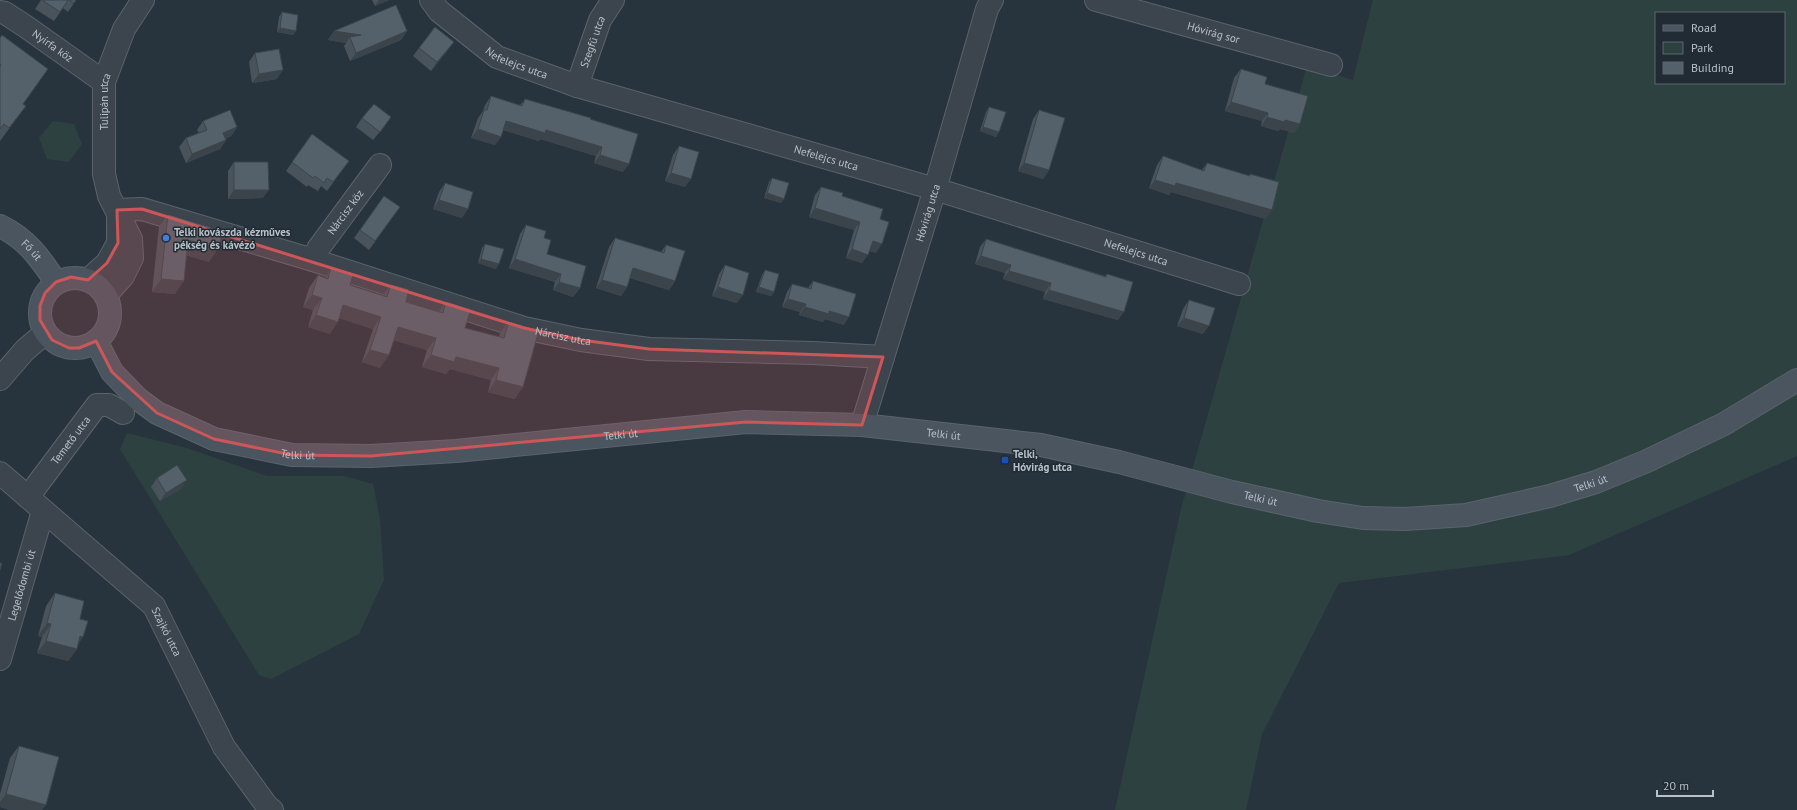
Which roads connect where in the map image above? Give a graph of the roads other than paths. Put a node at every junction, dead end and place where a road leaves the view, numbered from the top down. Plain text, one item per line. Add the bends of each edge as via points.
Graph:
1 (144, 0) edge
2 (431, 0) edge
3 (613, 0) edge
4 (992, 0) edge
5 (1096, 0) edge
6 (0, 12) edge
7 (1331, 65) dead end
8 (104, 82) junction
9 (577, 86) junction
10 (380, 164) dead end
11 (935, 189) junction
12 (117, 210) junction
13 (0, 226) edge
14 (313, 260) junction
15 (88, 280) junction
16 (56, 282) junction
17 (1239, 284) dead end
18 (106, 295) junction
19 (46, 333) junction
20 (96, 341) junction
21 (883, 357) junction
22 (0, 379) edge
23 (1797, 380) edge
24 (123, 413) dead end
25 (862, 425) junction
26 (0, 473) edge
27 (36, 504) junction
28 (0, 659) edge
29 (272, 810) edge

1 - 8 street, Tulipán utca via 124,29
2 - 9 street, Nefelejcs utca via 440,11 497,57
3 - 9 street, Szegfű utca via 600,20
4 - 11 street, Hóvirág utca via 987,9
5 - 7 street, Hóvirág sor
6 - 8 street, Nyírfa köz via 25,26
8 - 12 street, Tulipán utca via 104,174 109,196
9 - 11 street, Nefelejcs utca
10 - 14 street, Nárcisz köz via 318,249
11 - 17 street, Nefelejcs utca
11 - 21 street, Hóvirág utca
12 - 14 street, Nárcisz utca via 142,208
12 - 15 street, Tulipán utca via 118,243 107,263
12 - 18 street, Tulipán utca via 132,239 132,258 123,276
13 - 16 main road, Fő út via 16,234 39,256
14 - 21 street, Nárcisz utca via 524,328 581,340 649,349
15 - 16 main road via 71,277
15 - 18 main road
16 - 19 main road via 45,293 40,306 40,320
18 - 20 main road via 110,315 108,325
19 - 20 main road via 52,340 69,348 83,347
19 - 22 street via 26,350
20 - 25 main road, Telki út via 112,372 138,399 157,413 214,439 292,455 371,456 456,451 746,422
21 - 25 street, Hóvirág utca
23 - 25 main road, Telki út via 1724,424 1596,482 1550,496 1466,515 1405,518 1363,518 1318,512 1041,445
24 - 27 street, Temető utca via 109,405 97,405
26 - 27 street, Szajkó utca
27 - 28 street, Legelődombi út
27 - 29 street, Szajkó utca via 154,606 224,747

